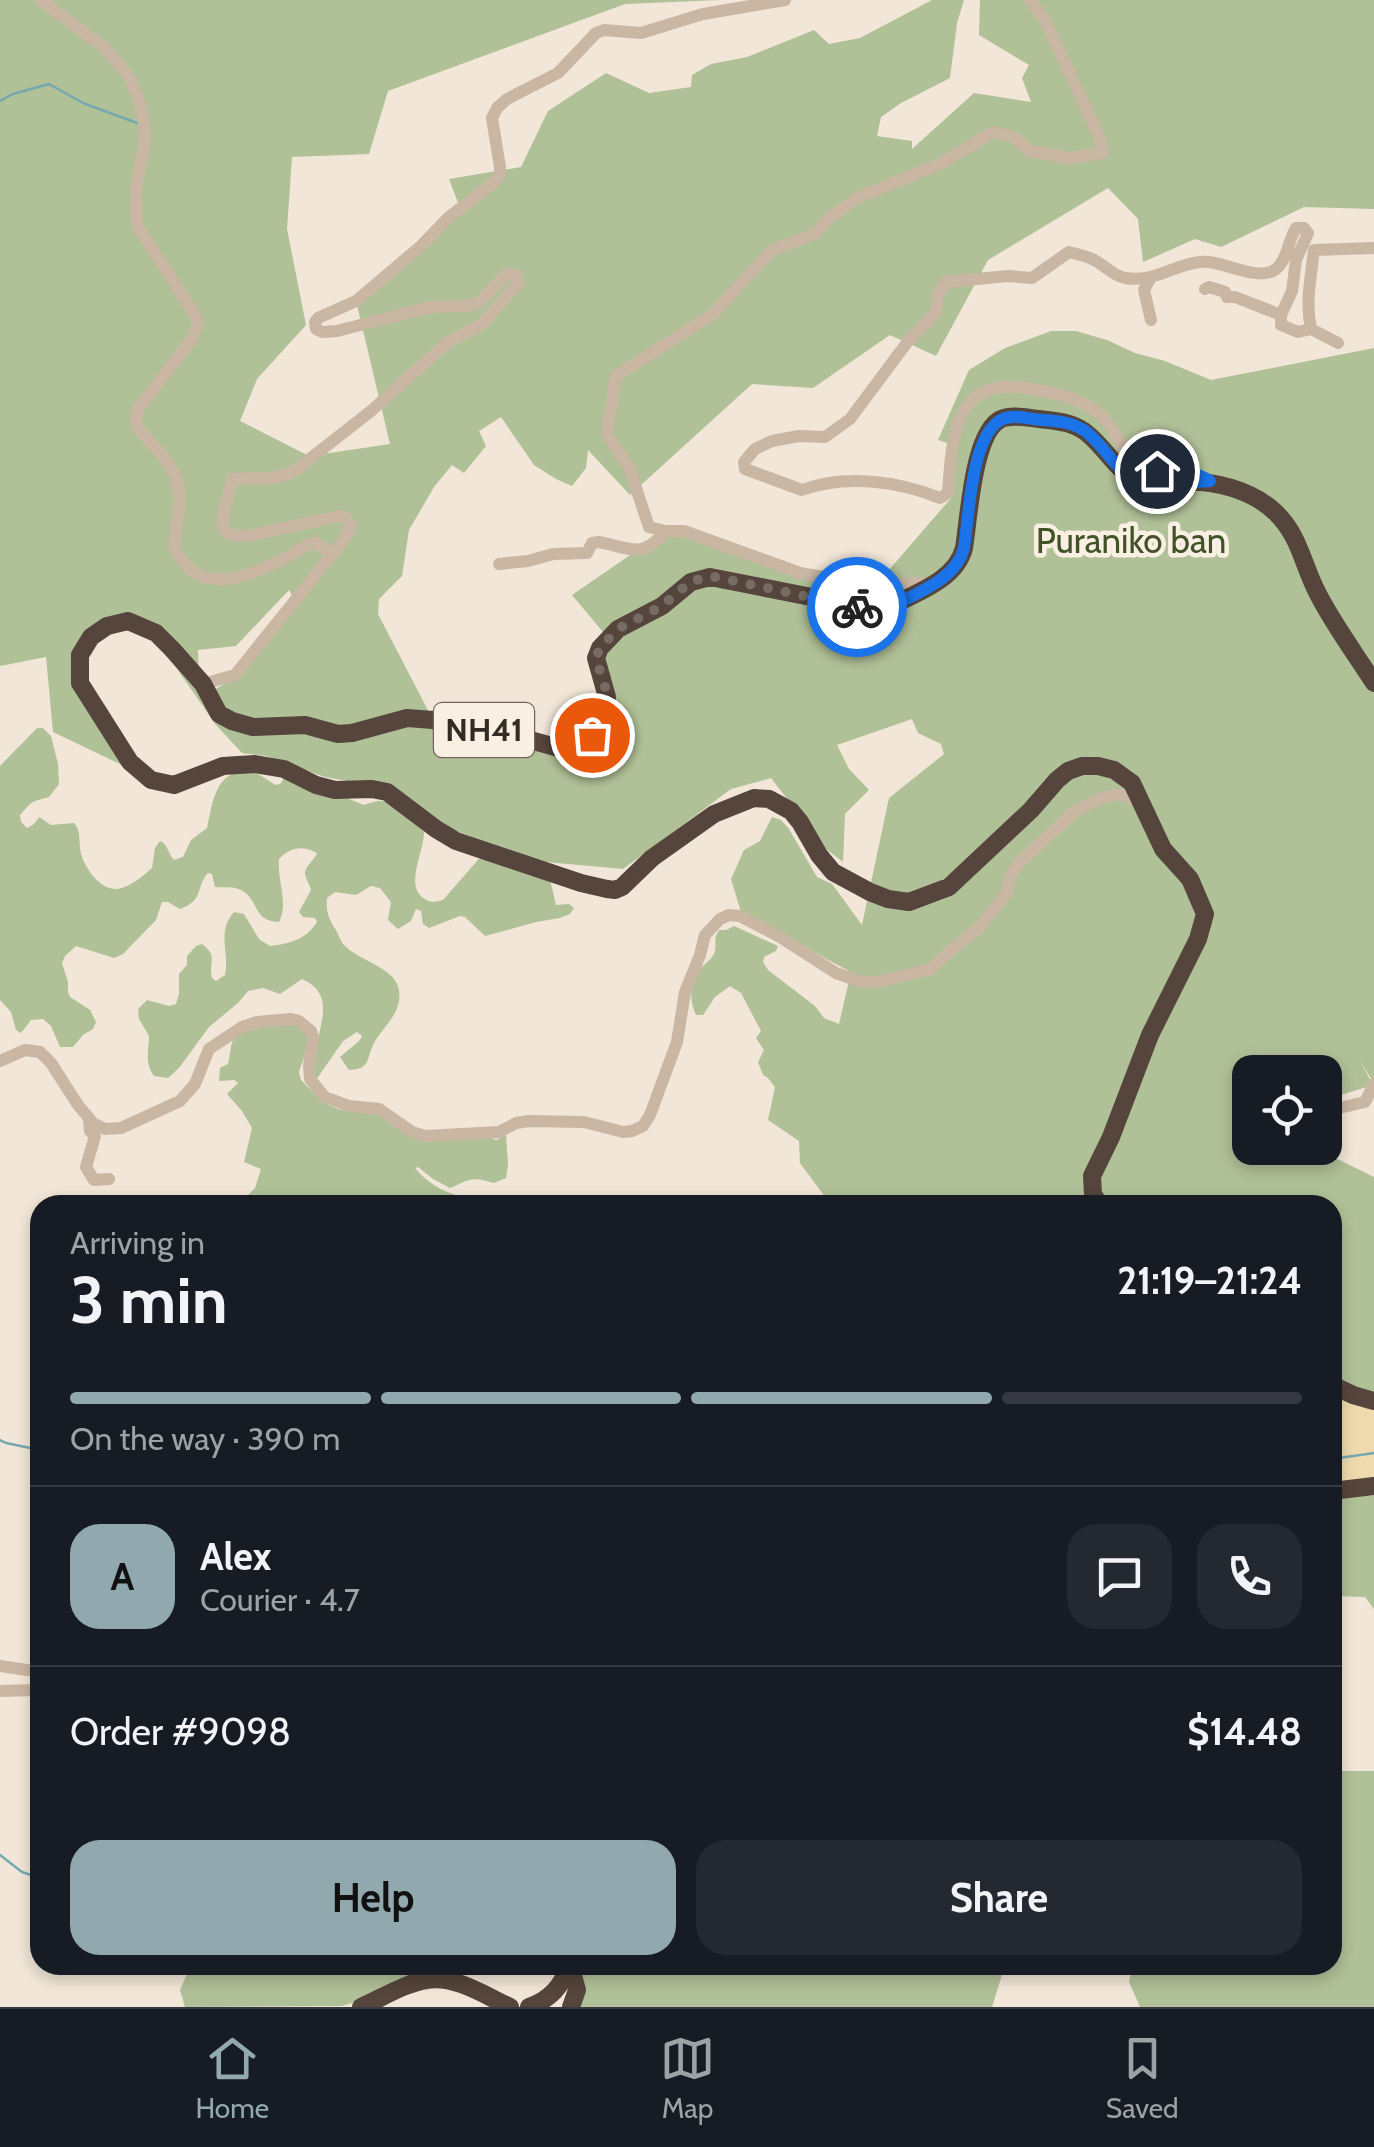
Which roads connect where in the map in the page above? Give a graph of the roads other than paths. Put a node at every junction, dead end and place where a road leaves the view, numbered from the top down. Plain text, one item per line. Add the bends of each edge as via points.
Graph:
1 (41, 0) edge
2 (785, 0) edge
3 (1030, 0) edge
4 (1374, 248) edge
5 (1150, 279) junction
6 (1204, 289) dead end
7 (1281, 315) junction
8 (1151, 320) dead end
9 (1311, 330) junction
10 (1338, 343) dead end
11 (1210, 481) junction
12 (664, 531) junction
13 (332, 553) junction
14 (500, 564) dead end
15 (932, 584) junction
16 (1374, 683) edge
17 (202, 684) junction
18 (1139, 801) junction
19 (0, 1062) edge
20 (1374, 1084) edge
21 (1342, 1107) edge
22 (88, 1118) junction
23 (108, 1179) dead end
24 (1094, 1195) edge
25 (1342, 1390) edge
26 (1374, 1401) edge
27 (1374, 1486) edge
28 (1342, 1490) edge
29 (0, 1666) edge
30 (30, 1670) edge
31 (0, 1690) edge
32 (30, 1690) edge
33 (564, 1975) edge
34 (572, 1975) edge
35 (361, 2007) edge
36 (510, 2007) edge
37 (529, 2007) edge
38 (571, 2007) edge

1 - 13 street via 105,48 130,78 146,135 137,225 198,324 136,420 177,480 177,554 212,580 265,569 310,544
2 - 13 street via 641,33 596,33 558,73 497,108 497,180 356,301 318,318 316,328 337,331 430,306 468,306 506,274 519,278 482,324 447,344 297,469 277,478 232,480 225,532 248,536 346,518 351,526
3 - 12 street via 1103,154 1068,158 1030,151 1014,137 993,132 940,164 859,197 815,234 772,250 713,314 616,376 607,434 629,467 649,527
4 - 9 street via 1314,250
5 - 7 street via 1202,261 1270,273 1280,267 1296,228 1304,228
5 - 8 street via 1144,290
5 - 11 street via 1124,278 1069,252 1032,278 946,282 936,313 850,419 825,438 799,436 755,449 745,469 802,490 822,482 870,482 940,498 948,493 955,425 980,393 1014,385 1071,396 1100,414 1140,465
6 - 7 street
7 - 9 street via 1280,326
9 - 10 street
11 - 15 highway, NH41 via 1152,486 1126,476 1081,428 1002,419 985,435 978,456 962,559
11 - 16 highway, NH41 via 1256,498 1282,518 1316,591
12 - 14 street via 643,550 599,542 587,553
12 - 15 street via 867,590
13 - 17 street via 235,675
15 - 17 highway, NH41 via 877,610 710,576 690,582 600,648 596,658 608,712 582,741 559,748 494,730 406,718 352,734 305,725 254,727 219,714
17 - 18 highway, NH41 via 156,633 128,622 97,632 80,655 80,683 130,762 151,780 174,785 223,766 255,764 336,790 387,792 456,841 607,890 622,886 691,828 754,798 791,811 833,872 908,902 958,879 1068,771 1114,770 1132,784
18 - 22 street via 1119,794 1076,811 1020,862 979,928 930,970 860,981 740,916 720,919 705,935 650,1115 632,1132 529,1121 498,1132 425,1136 379,1109 325,1097 310,1080 310,1031 290,1019 246,1024 214,1045 192,1088 171,1106 120,1128 98,1127
18 - 24 highway, NH41 via 1205,914 1092,1176
19 - 22 street via 25,1050 40,1052
20 - 21 street via 1365,1102
22 - 23 street via 95,1136 86,1167 94,1180
25 - 26 highway
27 - 28 highway
29 - 30 street
31 - 32 street
33 - 37 highway via 549,1998
34 - 38 highway via 577,1990
35 - 36 highway via 430,1979 464,1985

